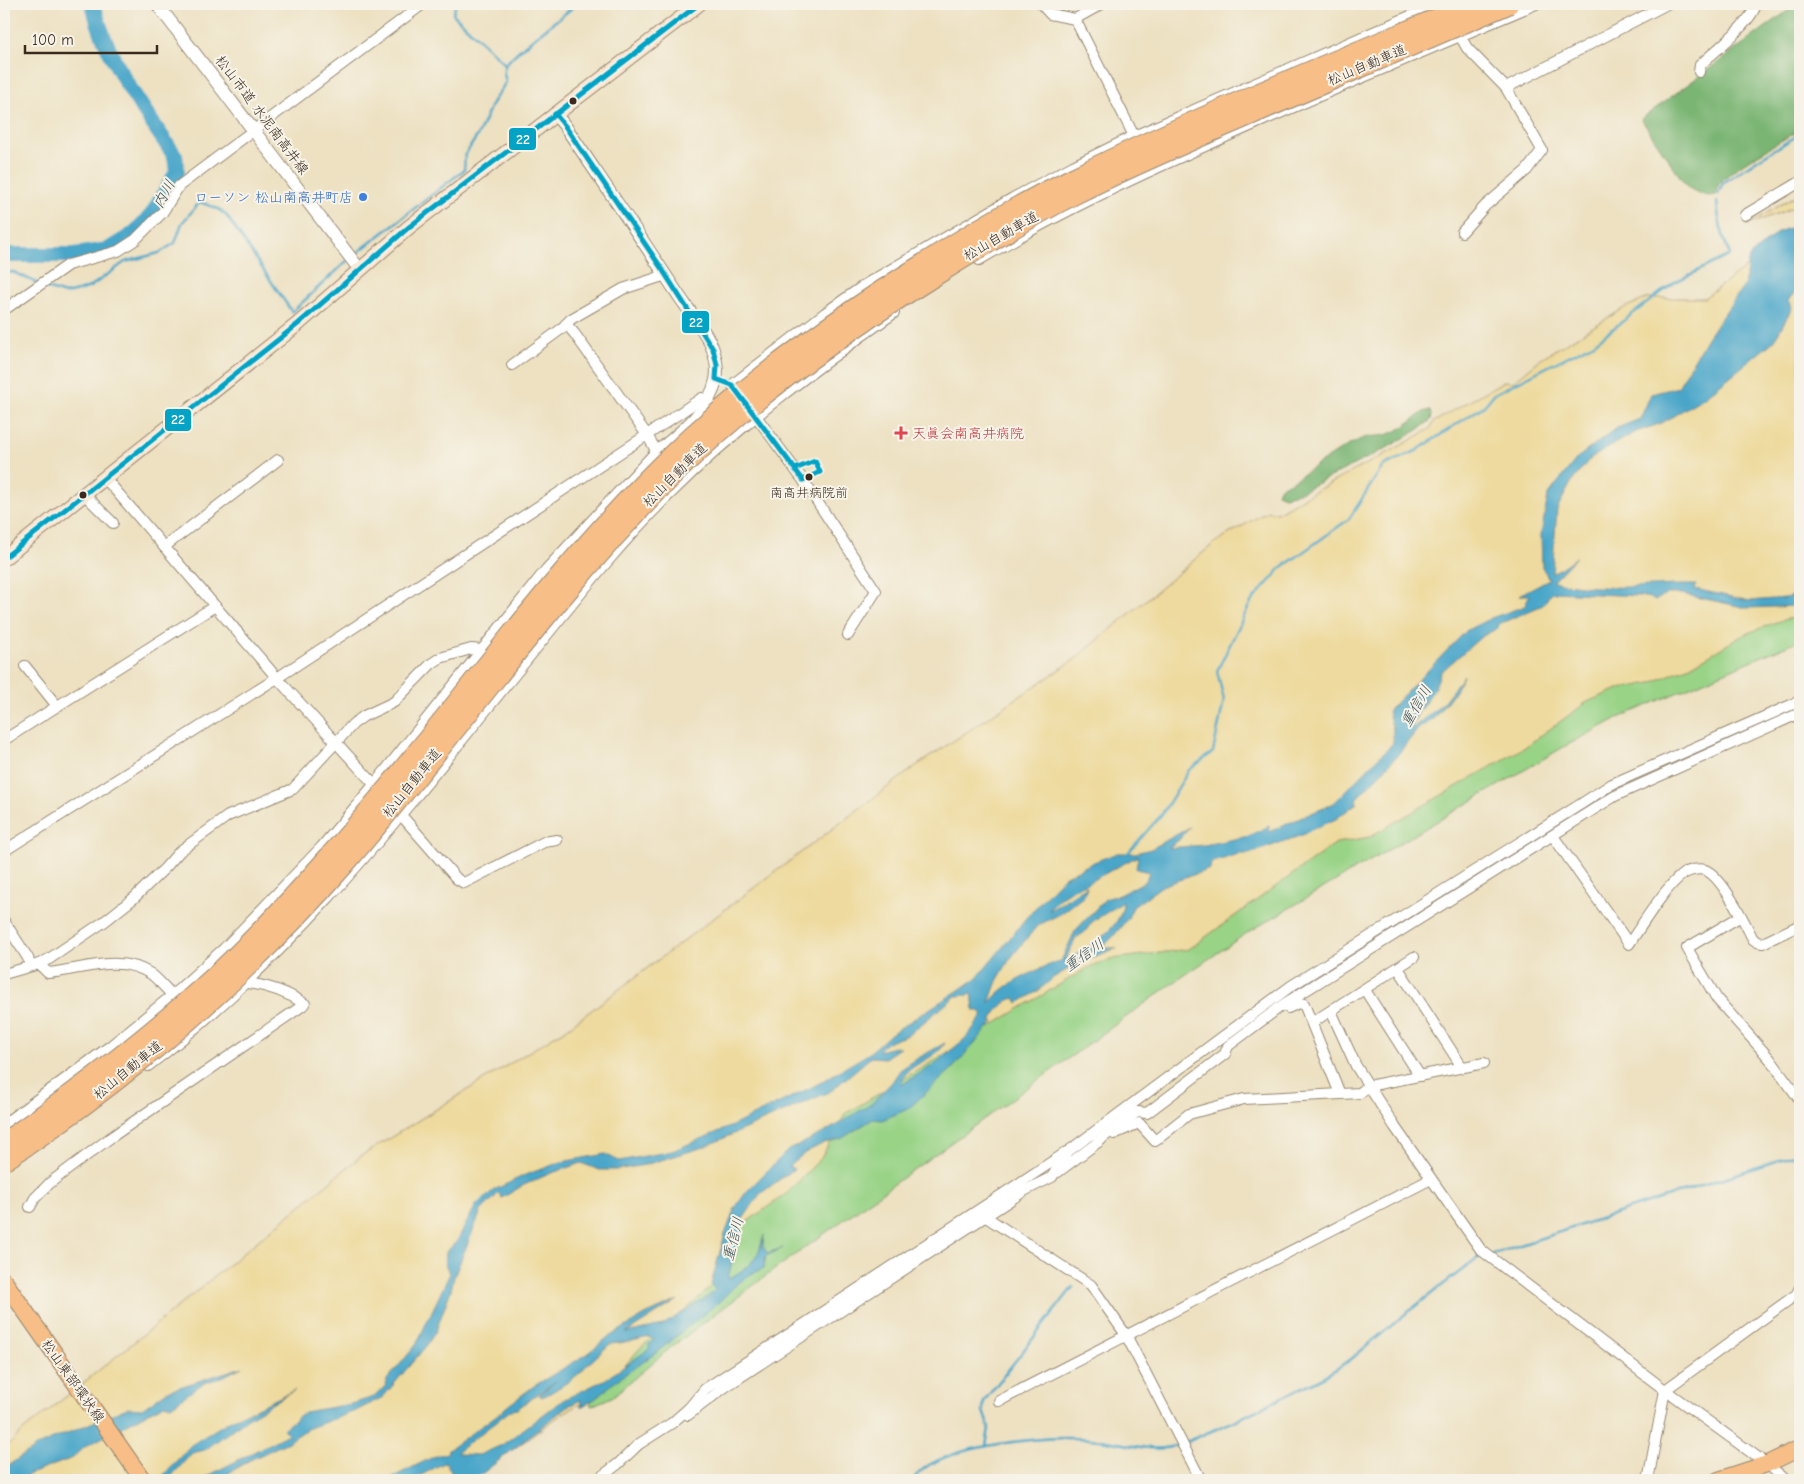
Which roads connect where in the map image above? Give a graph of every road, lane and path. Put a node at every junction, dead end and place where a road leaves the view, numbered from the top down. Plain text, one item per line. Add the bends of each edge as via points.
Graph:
1 (158, 4) edge
2 (423, 4) edge
3 (699, 4) edge
4 (1041, 4) edge
5 (1102, 4) edge
6 (1438, 4) edge
7 (1444, 4) edge
8 (1472, 4) edge
9 (1509, 4) edge
10 (1536, 4) edge
11 (1667, 4) edge
12 (1756, 4) edge
13 (1075, 19) junction
14 (1460, 36) junction
15 (1699, 72) dead end
16 (1506, 88) junction
17 (555, 114) junction
18 (255, 130) junction
19 (1134, 136) junction
20 (1800, 182) edge
21 (1745, 215) dead end
22 (1462, 232) dead end
23 (360, 270) junction
24 (666, 276) junction
25 (4, 310) edge
26 (566, 324) junction
27 (512, 365) dead end
28 (716, 379) junction
29 (732, 385) junction
30 (708, 400) junction
31 (757, 416) junction
32 (647, 436) junction
33 (657, 452) junction
34 (278, 460) dead end
35 (105, 478) junction
36 (84, 494) junction
37 (113, 523) dead end
38 (164, 547) junction
39 (4, 558) edge
40 (215, 606) junction
41 (848, 635) dead end
42 (482, 650) junction
43 (25, 666) dead end
44 (277, 678) junction
45 (1800, 701) edge
46 (57, 706) junction
47 (1800, 713) edge
48 (4, 740) edge
49 (336, 742) junction
50 (375, 785) junction
51 (401, 815) junction
52 (1553, 836) junction
53 (557, 840) dead end
54 (4, 851) edge
55 (1741, 916) junction
56 (4, 921) edge
57 (1800, 925) edge
58 (1414, 957) dead end
59 (34, 965) junction
60 (1398, 968) junction
61 (4, 974) edge
62 (248, 982) junction
63 (1365, 990) junction
64 (173, 996) junction
65 (1331, 1011) junction
66 (1313, 1022) junction
67 (1255, 1026) junction
68 (1221, 1037) junction
69 (1484, 1063) dead end
70 (1462, 1067) junction
71 (1420, 1076) junction
72 (1368, 1086) junction
73 (1340, 1094) junction
74 (1800, 1100) edge
75 (4, 1125) edge
76 (4, 1142) edge
77 (1097, 1142) junction
78 (1070, 1150) junction
79 (4, 1161) edge
80 (4, 1172) edge
81 (1052, 1177) junction
82 (1431, 1179) junction
83 (30, 1207) dead end
84 (986, 1217) junction
85 (4, 1281) edge
86 (1799, 1293) edge
87 (1126, 1335) junction
88 (1665, 1390) junction
89 (999, 1401) dead end
90 (672, 1422) junction
91 (1800, 1448) edge
92 (1767, 1464) junction
93 (143, 1480) edge
94 (597, 1480) edge
95 (1201, 1480) edge
96 (1648, 1480) edge
97 (1718, 1480) edge
98 (1786, 1480) edge

1 - 18 street, 松山市道 水泥南高井線
2 - 18 street
3 - 17 main road
4 - 13 street via 1050,14
5 - 13 street
6 - 19 street
7 - 14 street
8 - 76 highway, 松山自動車道, bridge via 1269,88 1068,180 938,253 790,354 668,458 607,521 332,853 222,969 96,1076
9 - 79 highway, 松山自動車道, bridge via 1174,148 1075,195 978,248 800,366 730,423 619,532 556,604 345,864 234,981 104,1090
10 - 14 street
11 - 16 street
12 - 15 street via 1755,10 1736,32 1700,65
13 - 19 street
14 - 16 street via 1467,48
14 - 31 street via 1148,172 1030,230 896,312 822,364
16 - 22 street via 1542,150 1527,170 1485,206
17 - 23 main road via 409,227
17 - 24 street
18 - 23 street, 松山市道 水泥南高井線
18 - 25 street via 179,186 162,213 134,240 118,251 68,265
19 - 29 street via 1012,198 866,284
20 - 21 street
23 - 35 main road via 298,324
24 - 26 street via 623,290
24 - 28 street via 713,349
26 - 27 street
26 - 32 street
28 - 29 street
28 - 30 street
29 - 31 street
30 - 32 street via 702,398
30 - 33 street
31 - 41 street via 876,591
31 - 51 street via 669,495 627,540
32 - 33 street
32 - 44 street
33 - 42 street via 547,570
34 - 38 street
35 - 36 main road
35 - 38 street
36 - 37 street
36 - 39 main road
38 - 40 street
40 - 44 street
40 - 46 street
42 - 49 street via 471,648 440,658 394,702 364,716
42 - 50 street
43 - 46 street
44 - 49 street
44 - 54 street
45 - 68 street via 1612,784 1291,986
46 - 48 street
47 - 52 street via 1615,796
49 - 50 street
49 - 59 street via 293,789 228,816 180,851 134,898 105,921 49,959
50 - 64 street via 322,848 225,949
51 - 53 street via 464,882 544,842
51 - 62 street via 317,911
52 - 55 street via 1629,944 1674,883 1691,870 1706,870 1715,878
52 - 67 street via 1284,1004
55 - 57 street via 1754,939 1763,943
55 - 74 street via 1687,948 1717,999
56 - 59 street
58 - 60 street
59 - 61 street
59 - 64 street via 48,972 102,964 134,967 150,974
60 - 63 street
60 - 70 street
62 - 80 street via 175,1046
62 - 83 street via 277,989 305,1004 103,1143 51,1182
63 - 65 street
63 - 71 street
64 - 75 street via 112,1046
65 - 66 street
65 - 72 street
66 - 67 street via 1304,1004 1299,1003
66 - 73 street
67 - 68 street
67 - 77 street via 1228,1046 1225,1054 1147,1113 1137,1112
68 - 78 street
69 - 70 street
70 - 71 street
71 - 72 street
72 - 73 street via 1360,1093
72 - 82 street
73 - 77 street via 1244,1099 1189,1114 1155,1141 1139,1123
77 - 81 street
78 - 81 street
78 - 90 street via 705,1389
81 - 84 street
82 - 87 street
82 - 88 street via 1481,1250
84 - 87 street via 1091,1285
84 - 90 street via 725,1387 686,1416
85 - 93 main road, 松山東部環状線
86 - 88 street
87 - 89 street
87 - 95 street
88 - 92 street
88 - 96 street
90 - 94 street via 639,1444
91 - 92 main road
92 - 97 main road
92 - 98 street

